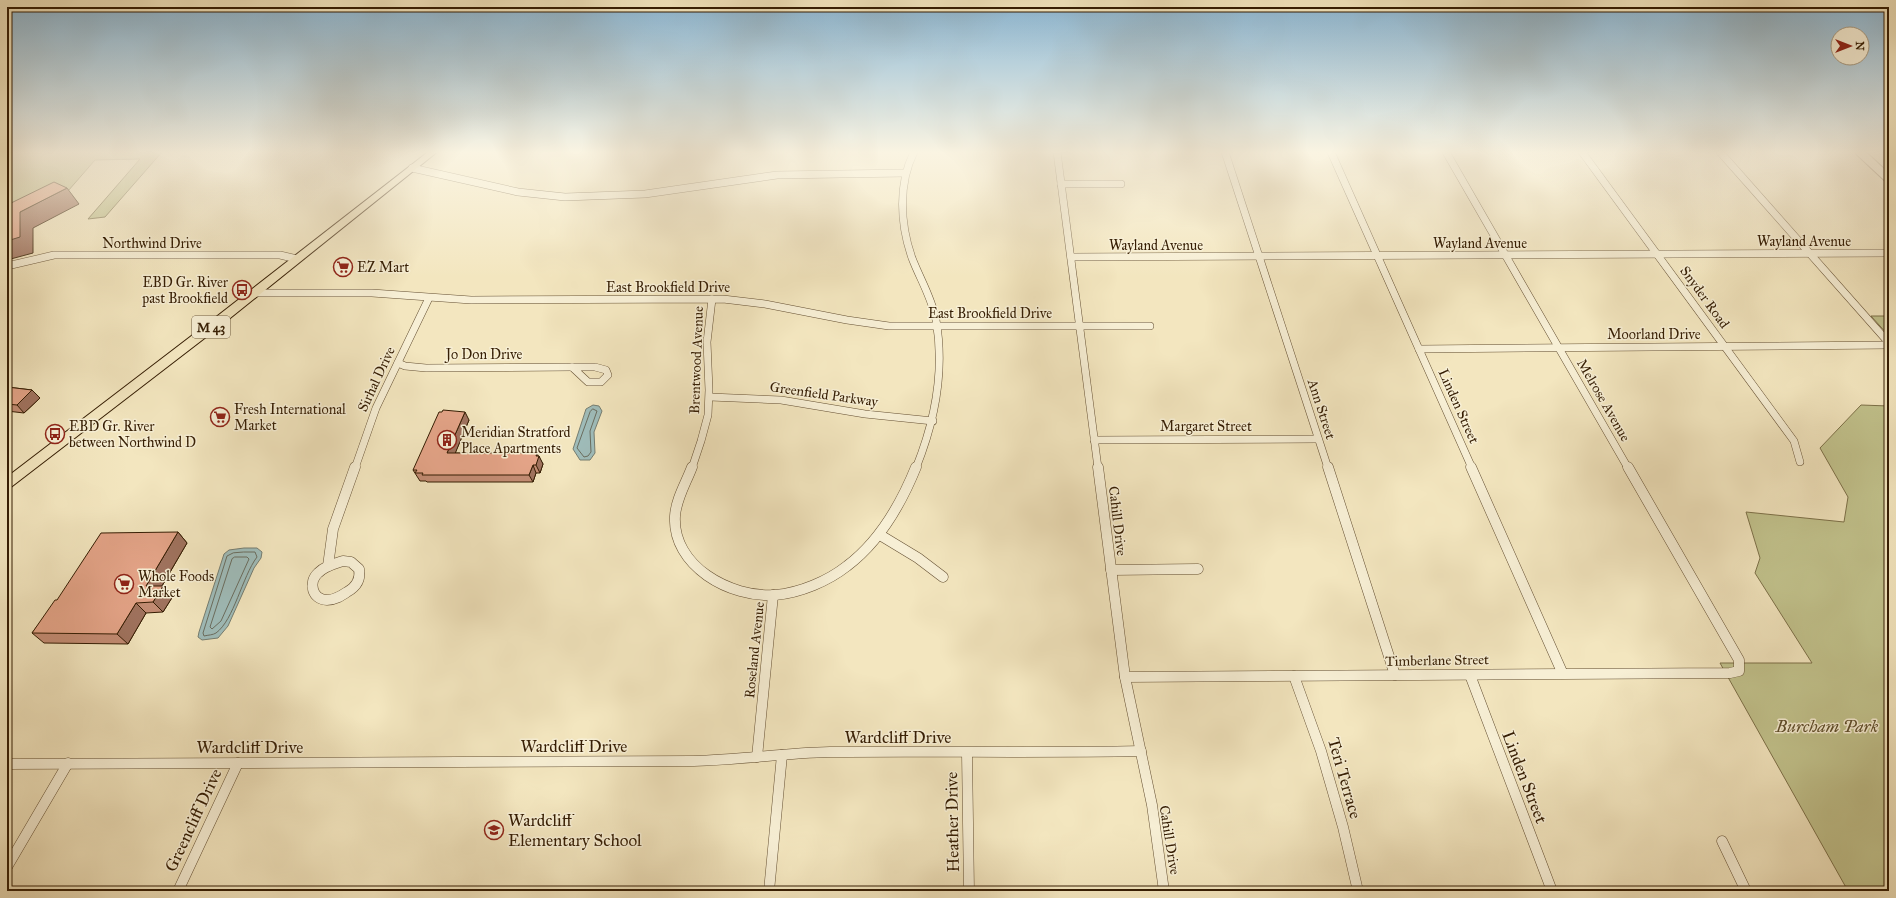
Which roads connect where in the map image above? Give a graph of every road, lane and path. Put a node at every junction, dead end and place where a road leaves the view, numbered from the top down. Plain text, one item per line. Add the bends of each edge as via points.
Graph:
1 (379, 194) edge
2 (536, 194) edge
3 (646, 194) edge
4 (903, 194) edge
5 (1062, 194) edge
6 (1239, 194) edge
7 (1350, 194) edge
8 (1470, 194) edge
9 (1613, 194) edge
10 (1757, 194) edge
11 (1810, 253) junction
12 (1889, 253) edge
13 (1658, 254) junction
14 (1506, 255) junction
15 (1259, 256) junction
16 (1378, 256) junction
17 (1071, 257) junction
18 (297, 259) junction
19 (7, 266) edge
20 (255, 293) junction
21 (429, 298) junction
22 (712, 299) junction
23 (1080, 326) junction
24 (1150, 326) dead end
25 (937, 327) junction
26 (1889, 344) edge
27 (1559, 347) junction
28 (1725, 347) junction
29 (1418, 349) junction
30 (398, 363) junction
31 (572, 367) dead end
32 (710, 397) junction
33 (933, 421) junction
34 (1318, 439) junction
35 (1094, 440) junction
36 (1800, 462) dead end
37 (7, 484) edge
38 (880, 535) junction
39 (328, 566) junction
40 (1198, 569) dead end
41 (1111, 570) junction
42 (943, 577) dead end
43 (774, 596) junction
44 (1739, 660) joint
45 (1562, 672) junction
46 (1395, 675) junction
47 (1470, 675) junction
48 (1294, 676) junction
49 (1125, 677) junction
50 (1141, 751) junction
51 (967, 753) junction
52 (782, 755) junction
53 (757, 758) junction
54 (68, 763) junction
55 (238, 763) junction
56 (7, 764) edge
57 (1722, 841) dead end
58 (7, 867) edge
59 (178, 891) edge
60 (769, 891) edge
61 (969, 891) edge
62 (1164, 891) edge
63 (1358, 891) edge
64 (1552, 891) edge
65 (1746, 891) edge

1 - 18 main road, M 43
2 - 3 street via 565,197
4 - 25 street, Roseland Avenue via 907,242 927,291
5 - 17 street, Cahill Drive
6 - 15 street, Ann Street
7 - 16 street, Linden Street
8 - 14 street, Melrose Avenue
9 - 13 street, Snyder Road
10 - 11 street
11 - 12 street, Wayland Avenue
11 - 13 street, Wayland Avenue
11 - 26 street
13 - 14 street, Wayland Avenue
13 - 28 street, Snyder Road
14 - 16 street, Wayland Avenue
14 - 27 street, Melrose Avenue
15 - 16 street, Wayland Avenue
15 - 17 street, Wayland Avenue
15 - 34 street, Ann Street
16 - 29 street, Linden Street
17 - 23 street, Cahill Drive
18 - 19 street, Northwind Drive via 280,255 54,255
18 - 20 main road, M 43
20 - 21 street, East Brookfield Drive via 367,293
20 - 37 main road, M 43
21 - 22 street, East Brookfield Drive
21 - 30 street, Sirhal Drive
22 - 25 street, East Brookfield Drive via 763,303 863,323
22 - 32 street, Brentwood Avenue via 708,327
23 - 24 street, East Brookfield Drive
23 - 25 street, East Brookfield Drive
23 - 35 street, Cahill Drive
25 - 33 street, Roseland Avenue via 940,358
26 - 28 street, Moorland Drive
27 - 28 street, Moorland Drive
27 - 29 street, Moorland Drive
27 - 44 street, Melrose Avenue
28 - 36 street, Snyder Road via 1794,441
29 - 45 street, Linden Street
30 - 31 street, Jo Don Drive via 426,368
30 - 39 street, Sirhal Drive via 376,408 338,515 330,542
32 - 33 street, Greenfield Parkway via 781,400 865,414
32 - 43 street, Brentwood Avenue via 704,434 675,517 676,535 683,552 697,569 713,581 746,592
33 - 38 street, Roseland Avenue via 916,469
34 - 35 street, Margaret Street
34 - 46 street, Ann Street
35 - 41 street, Cahill Drive
38 - 42 street
38 - 43 street, Roseland Avenue via 848,567 826,580
39 - 39 street via 315,576 312,582 311,588 317,598 340,597 358,581 359,569 350,562
40 - 41 street
41 - 49 street, Cahill Drive
43 - 53 street, Roseland Avenue
44 - 45 street, Timberlane Street via 1739,671 1730,673
45 - 47 street, Timberlane Street
46 - 47 street, Timberlane Street
46 - 48 street, Timberlane Street
47 - 64 street, Linden Street
48 - 49 street, Timberlane Street
48 - 63 street, Teri Terrace via 1321,750
49 - 50 street, Cahill Drive
50 - 51 street, Wardcliff Drive
50 - 62 street, Cahill Drive via 1152,805
51 - 52 street, Wardcliff Drive via 828,752
51 - 61 street, Heather Drive
52 - 53 street, Wardcliff Drive
52 - 60 street
53 - 55 street, Wardcliff Drive via 694,761
54 - 55 street, Wardcliff Drive
54 - 56 street, Wardcliff Drive
54 - 58 street
55 - 59 street, Greencliff Drive
57 - 65 street

